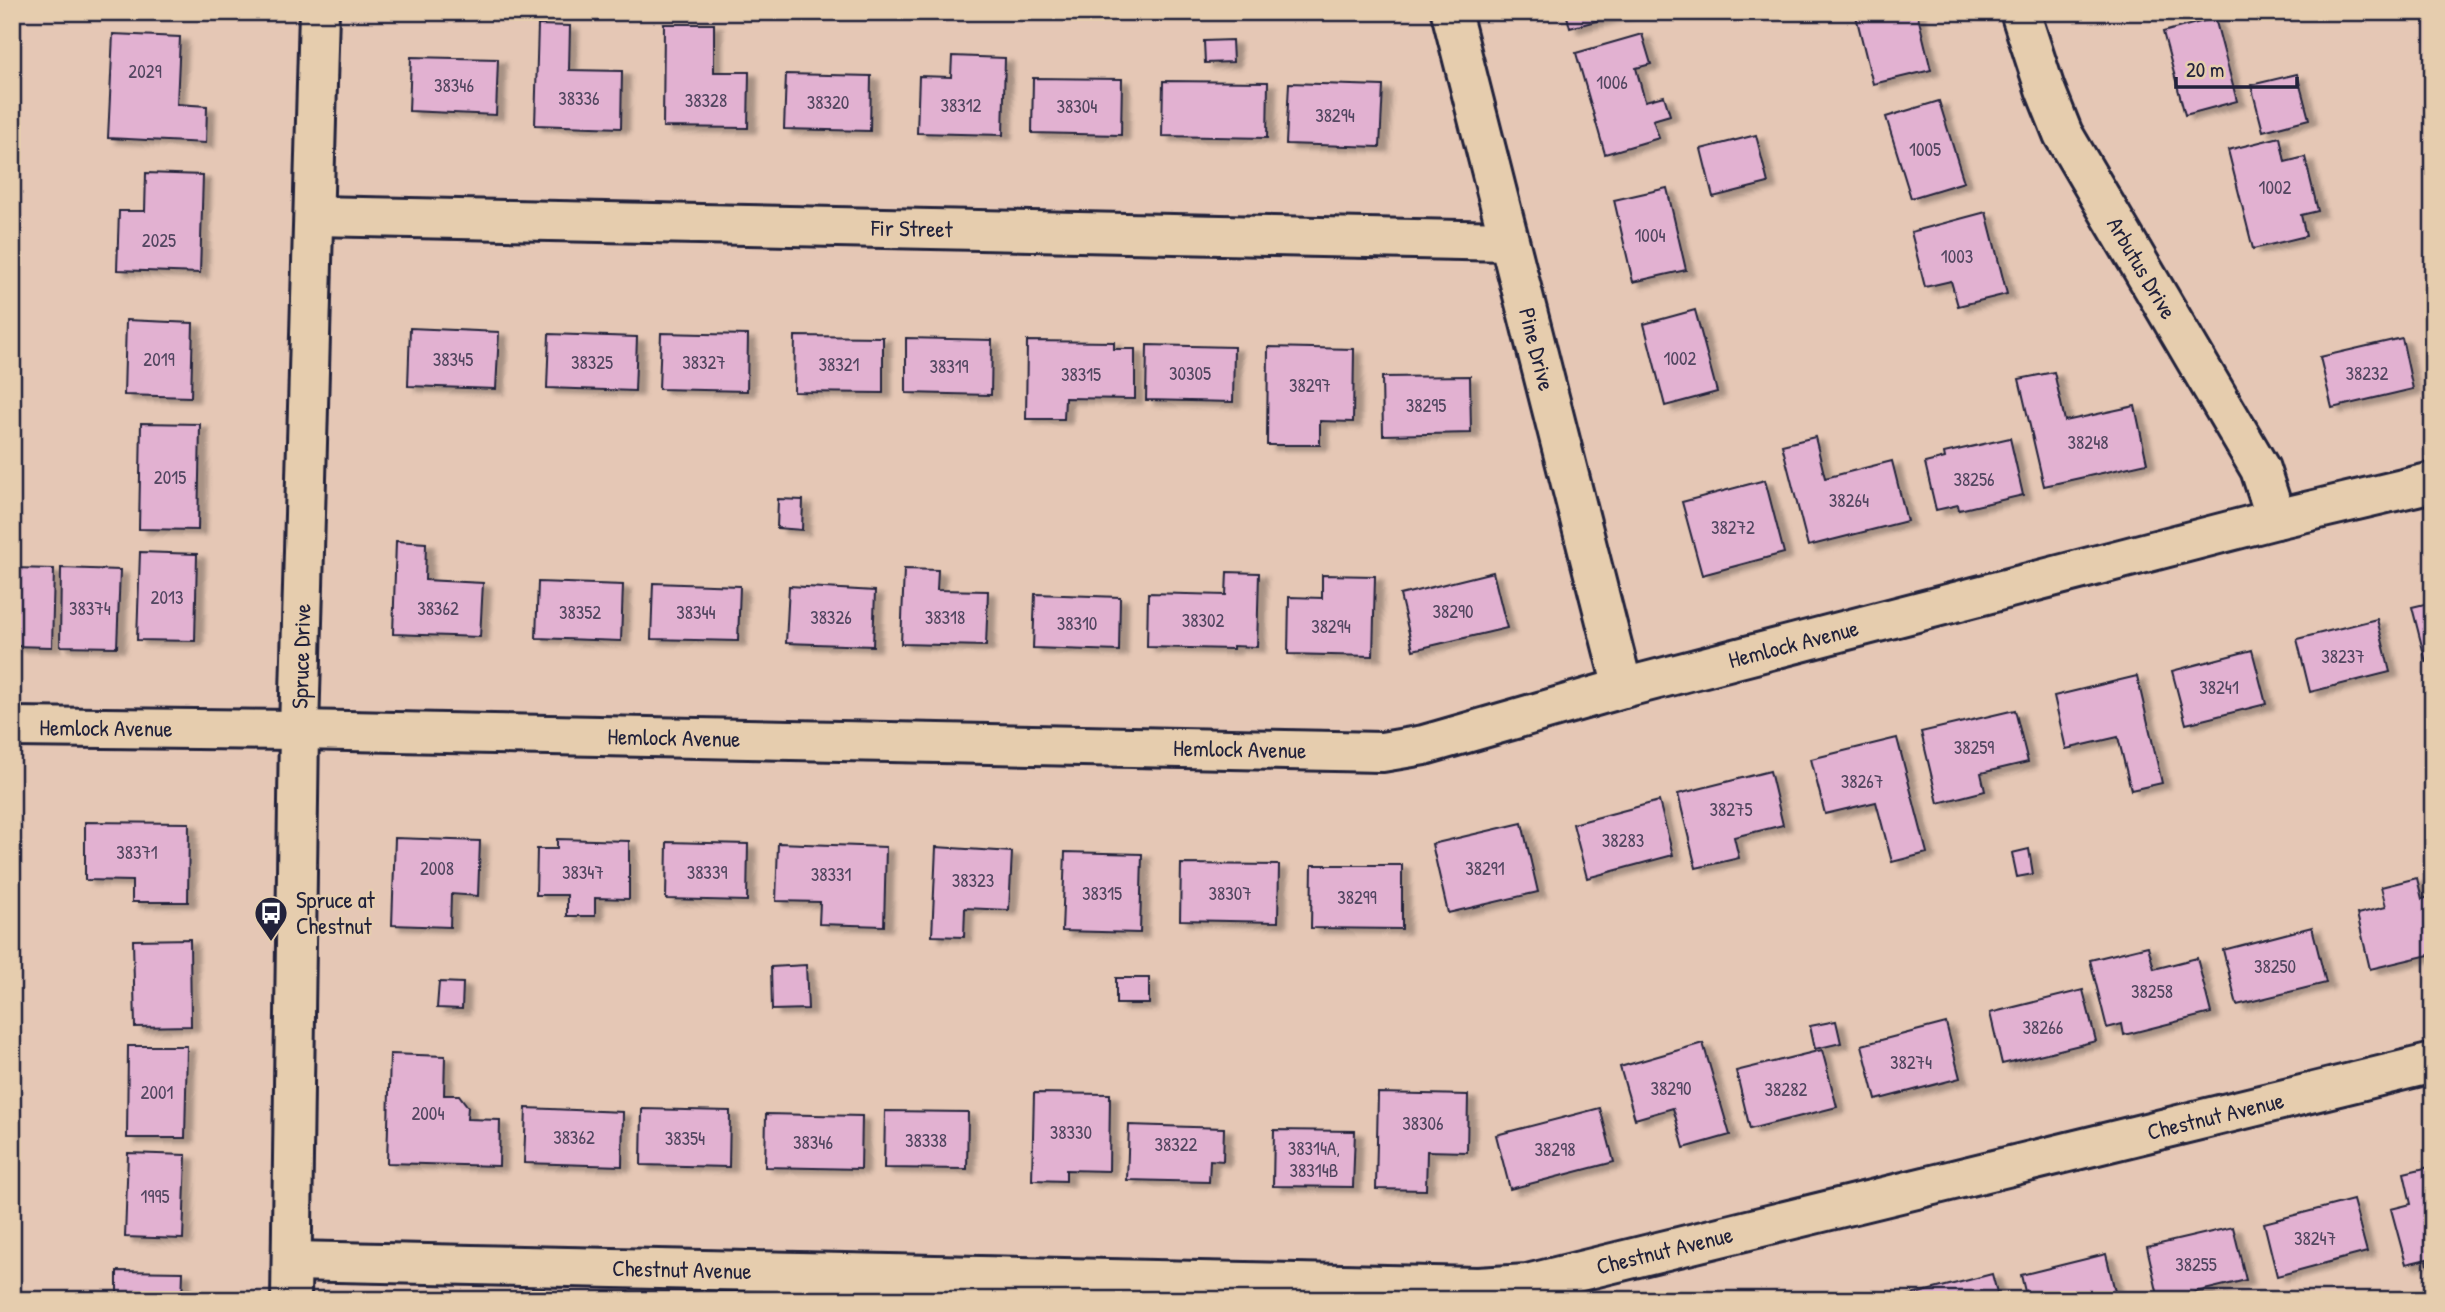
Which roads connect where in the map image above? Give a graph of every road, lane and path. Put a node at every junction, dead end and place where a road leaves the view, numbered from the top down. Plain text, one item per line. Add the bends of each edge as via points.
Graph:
1 (319, 12) edge
2 (1451, 12) edge
3 (2020, 12) edge
4 (315, 216) junction
5 (1508, 241) junction
6 (2433, 482) edge
7 (2276, 519) junction
8 (1623, 688) junction
9 (12, 727) edge
10 (299, 730) junction
11 (2433, 1063) edge
12 (292, 1261) junction
13 (291, 1300) edge

1 - 4 street, Spruce Drive
2 - 5 street, Pine Drive
3 - 7 street, Arbutus Drive via 2063,134 2260,469
4 - 5 street, Fir Street
4 - 10 street, Spruce Drive
5 - 8 street, Pine Drive
6 - 7 street, Hemlock Avenue
7 - 8 street, Hemlock Avenue
8 - 10 street, Hemlock Avenue via 1424,745 1382,752
9 - 10 street, Hemlock Avenue
10 - 12 street, Spruce Drive
11 - 12 street, Chestnut Avenue via 1527,1284
12 - 13 street, Spruce Drive

